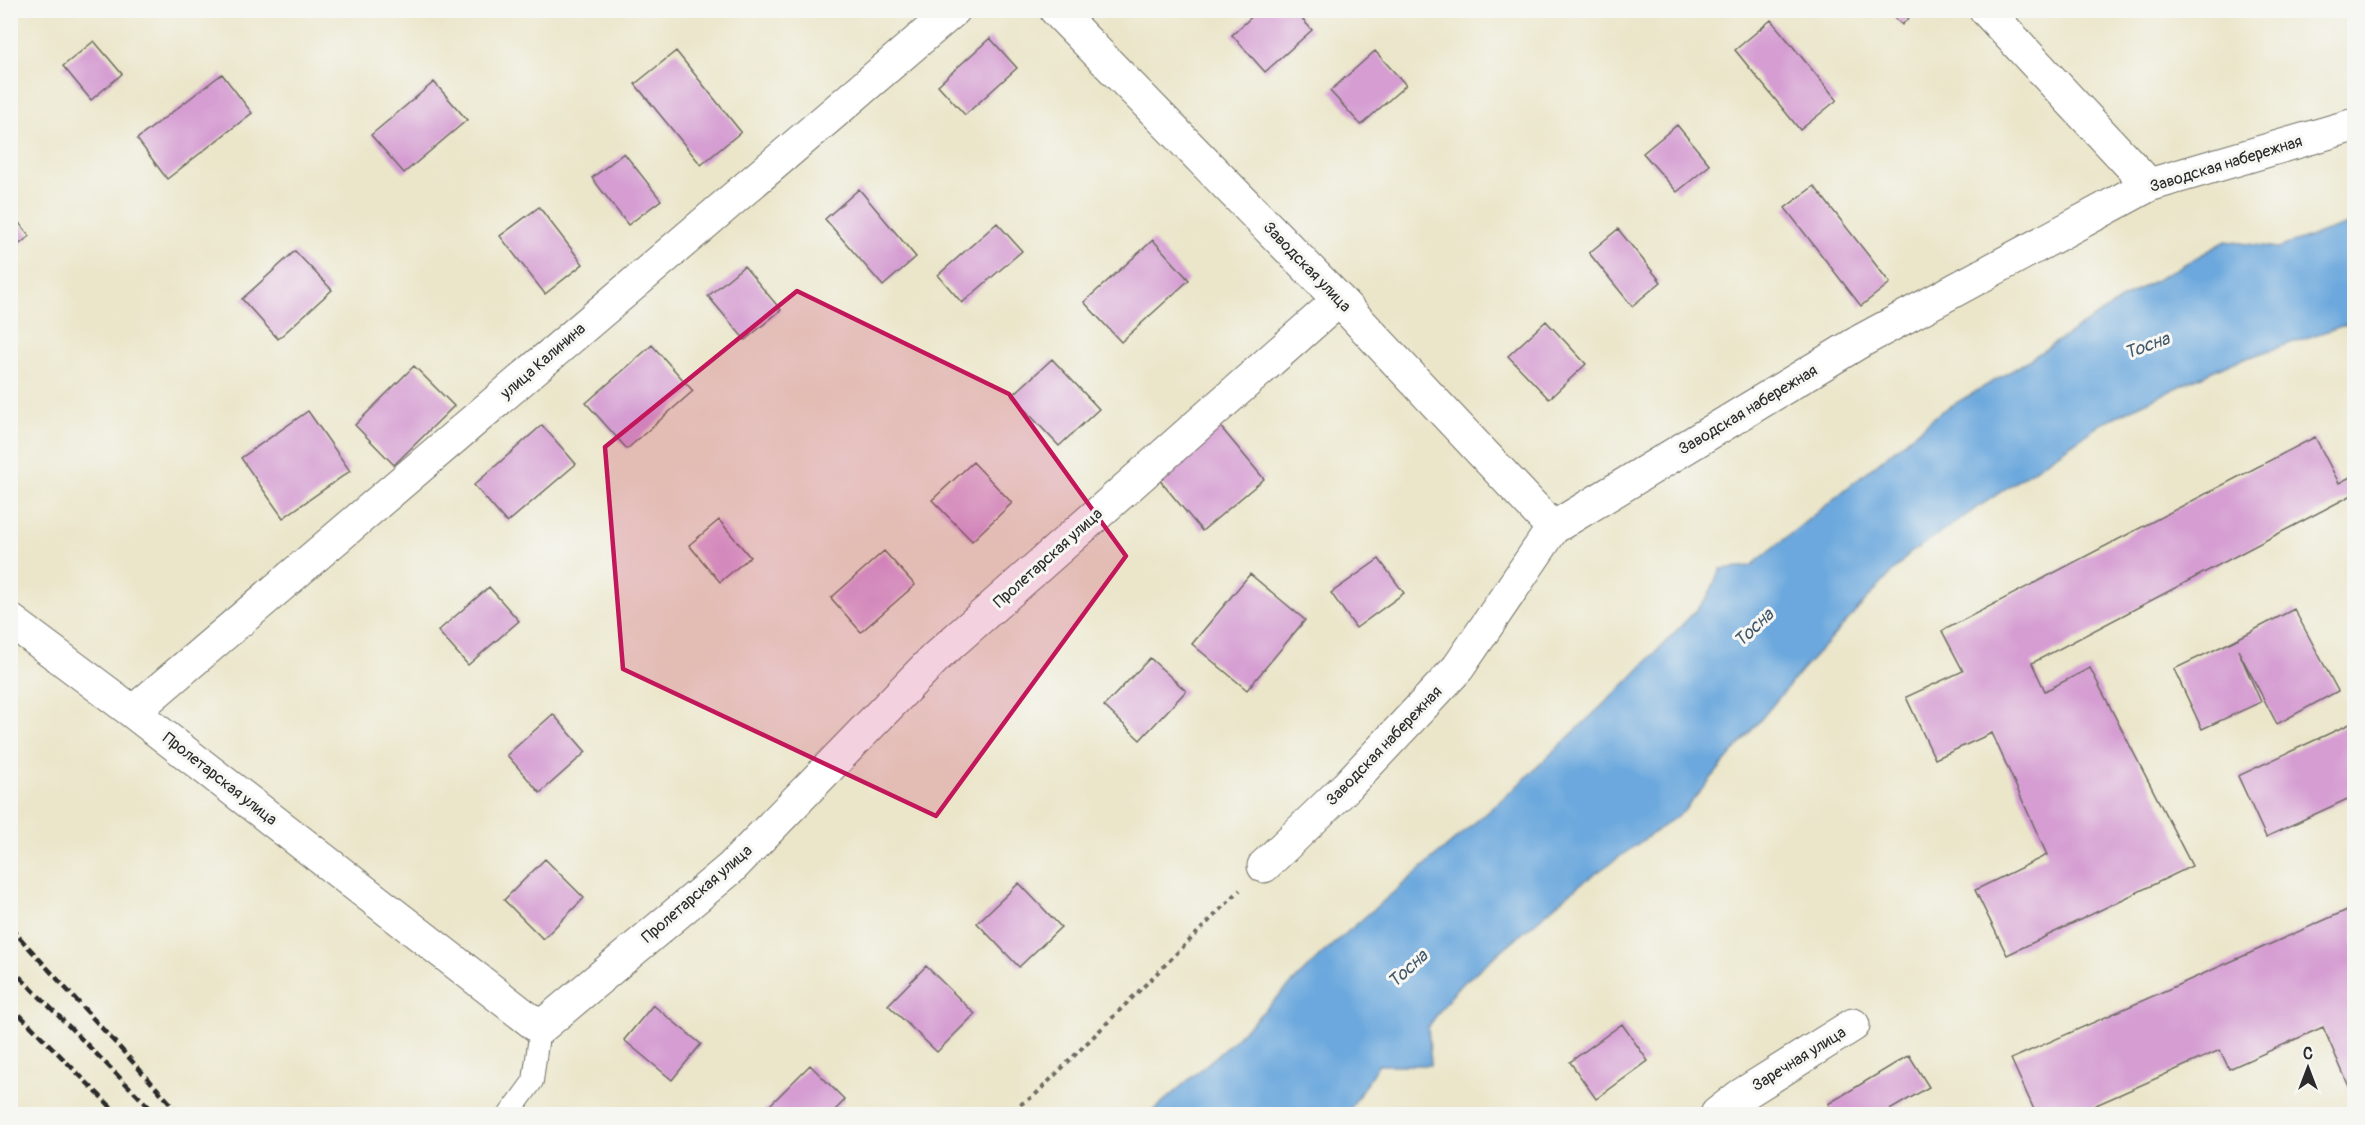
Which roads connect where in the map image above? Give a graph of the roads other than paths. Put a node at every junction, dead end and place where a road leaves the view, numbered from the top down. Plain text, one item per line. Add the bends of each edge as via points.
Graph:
1 (954, 10) edge
2 (1056, 10) edge
3 (1986, 10) edge
4 (2355, 125) edge
5 (2150, 185) junction
6 (1340, 300) junction
7 (1553, 528) junction
8 (10, 621) edge
9 (133, 712) junction
10 (1264, 866) road end
11 (1853, 1025) dead end
12 (540, 1028) junction
13 (509, 1114) edge
14 (1717, 1114) edge

1 - 9 street, улица Калинина
2 - 6 street, Заводская улица
3 - 5 street
4 - 5 street, Заводская набережная
5 - 7 street, Заводская набережная via 1860,342
6 - 7 street, Заводская улица
6 - 12 street, Пролетарская улица via 936,657 731,868
7 - 10 street, Заводская набережная via 1458,668 1346,787
8 - 9 street, Пролетарская улица
9 - 12 street, Пролетарская улица
11 - 14 street, Заречная улица
12 - 13 lane via 533,1081

